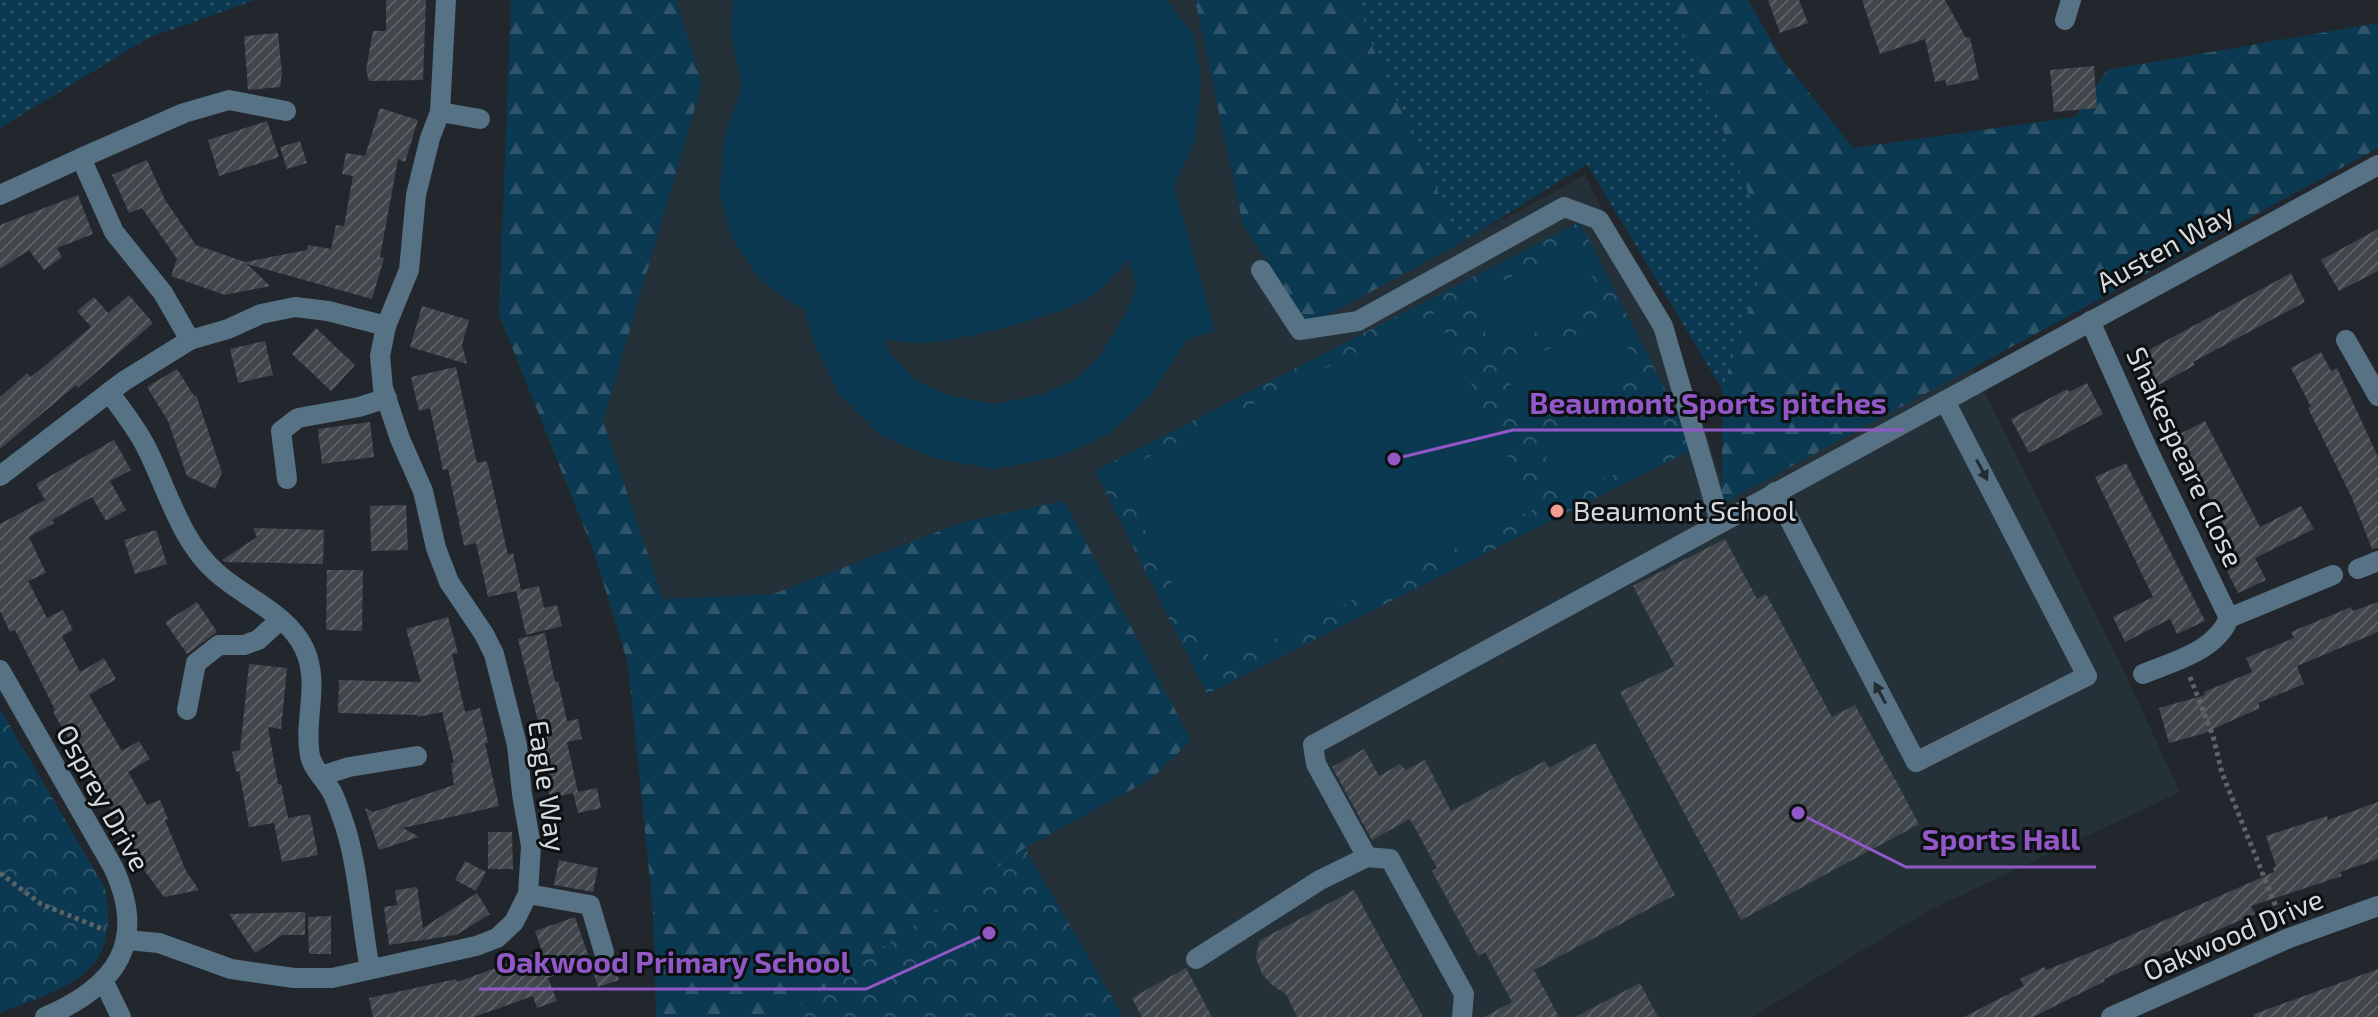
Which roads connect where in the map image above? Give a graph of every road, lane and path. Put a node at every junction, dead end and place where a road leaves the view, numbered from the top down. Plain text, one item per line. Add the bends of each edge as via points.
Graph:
1 (446, 0) edge
2 (286, 111) dead end
3 (440, 112) junction
4 (480, 119) dead end
5 (81, 158) junction
6 (2378, 165) edge
7 (0, 195) edge
8 (1261, 270) dead end
9 (2090, 321) junction
10 (386, 326) junction
11 (190, 340) junction
12 (2346, 340) dead end
13 (109, 392) junction
14 (2378, 396) edge
15 (387, 398) junction
16 (1945, 401) junction
17 (0, 476) edge
18 (287, 479) dead end
19 (1775, 492) junction
20 (1720, 522) junction
21 (2378, 561) edge
22 (2358, 569) dead end
23 (2333, 575) dead end
24 (2229, 618) junction
25 (280, 620) junction
26 (2183, 658) junction
27 (0, 670) edge
28 (2143, 674) dead end
29 (187, 710) dead end
30 (417, 756) dead end
31 (321, 776) junction
32 (1367, 857) junction
33 (0, 873) edge
34 (528, 894) junction
35 (2378, 906) edge
36 (2289, 938) junction
37 (128, 940) junction
38 (604, 952) dead end
39 (1196, 959) dead end
40 (370, 969) junction
41 (103, 980) junction
42 (45, 1017) edge
43 (121, 1017) edge
44 (1462, 1017) edge
45 (2111, 1017) edge

1 - 3 street, Eagle Way
2 - 5 street via 229,100 184,113
3 - 4 street
3 - 10 street, Eagle Way via 416,195 409,270
5 - 7 street
5 - 11 street via 114,232 163,293
6 - 9 street, Austen Way
8 - 20 street via 1300,330 1315,328 1358,321 1564,207 1599,220 1663,326
9 - 16 street, Austen Way
9 - 24 street, Shakespeare Close
10 - 11 street via 295,307
10 - 15 street, Eagle Way via 380,356
11 - 13 street
12 - 14 street
13 - 17 street
13 - 25 street via 147,449 189,538 217,573
15 - 18 street via 298,418 281,431
15 - 34 street, Eagle Way via 423,491 449,582 494,654 517,745 531,846
16 - 19 street, Austen Way
16 -> 19 street via 2087,676 1916,762
19 - 20 street, Austen Way
20 - 32 street, Austen Way via 1313,745 1316,764
21 - 22 street
23 - 24 street
24 - 26 street via 2215,640
25 - 29 street via 258,640 219,645 196,663
25 - 31 street via 302,644 311,664 307,737 311,761
26 - 28 street
26 - 36 path via 2222,773
27 - 37 street, Osprey Drive via 123,888
30 - 31 street
31 - 40 street via 345,828
32 - 39 street via 1320,880
32 - 44 street via 1390,859 1464,994
33 - 37 path via 41,904
34 - 38 street via 590,905
34 - 40 street, Eagle Way via 514,922 497,938
35 - 36 street, Oakwood Drive
36 - 45 street, Oakwood Drive
37 - 40 street, Eagle Way via 159,943 231,969 294,978 332,978
37 - 41 street
41 - 42 street
41 - 43 street

